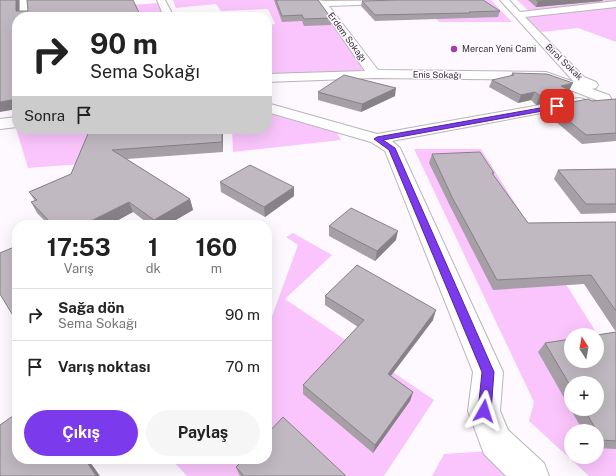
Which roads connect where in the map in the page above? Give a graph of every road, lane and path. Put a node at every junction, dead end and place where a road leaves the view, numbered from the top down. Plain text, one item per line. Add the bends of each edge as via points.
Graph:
1 (24, 0) edge
2 (161, 0) edge
3 (419, 0) edge
4 (504, 0) edge
5 (321, 2) edge
6 (616, 4) edge
7 (25, 12) edge
8 (167, 12) edge
9 (517, 16) junction
10 (374, 74) junction
11 (272, 78) edge
12 (612, 96) edge
13 (272, 108) edge
14 (12, 123) edge
15 (0, 124) edge
16 (377, 139) junction
17 (531, 476) edge

1 - 7 street
2 - 8 street
3 - 5 street
4 - 9 street, Birol Sokak
5 - 10 street, Erdem Sokağı
6 - 9 street
9 - 12 street, Birol Sokak via 579,80
10 - 11 street, Enis Sokağı
10 - 12 street, Enis Sokağı via 546,76
12 - 16 street
13 - 16 street
14 - 15 street
16 - 17 street via 392,148 488,372 484,411 496,442

